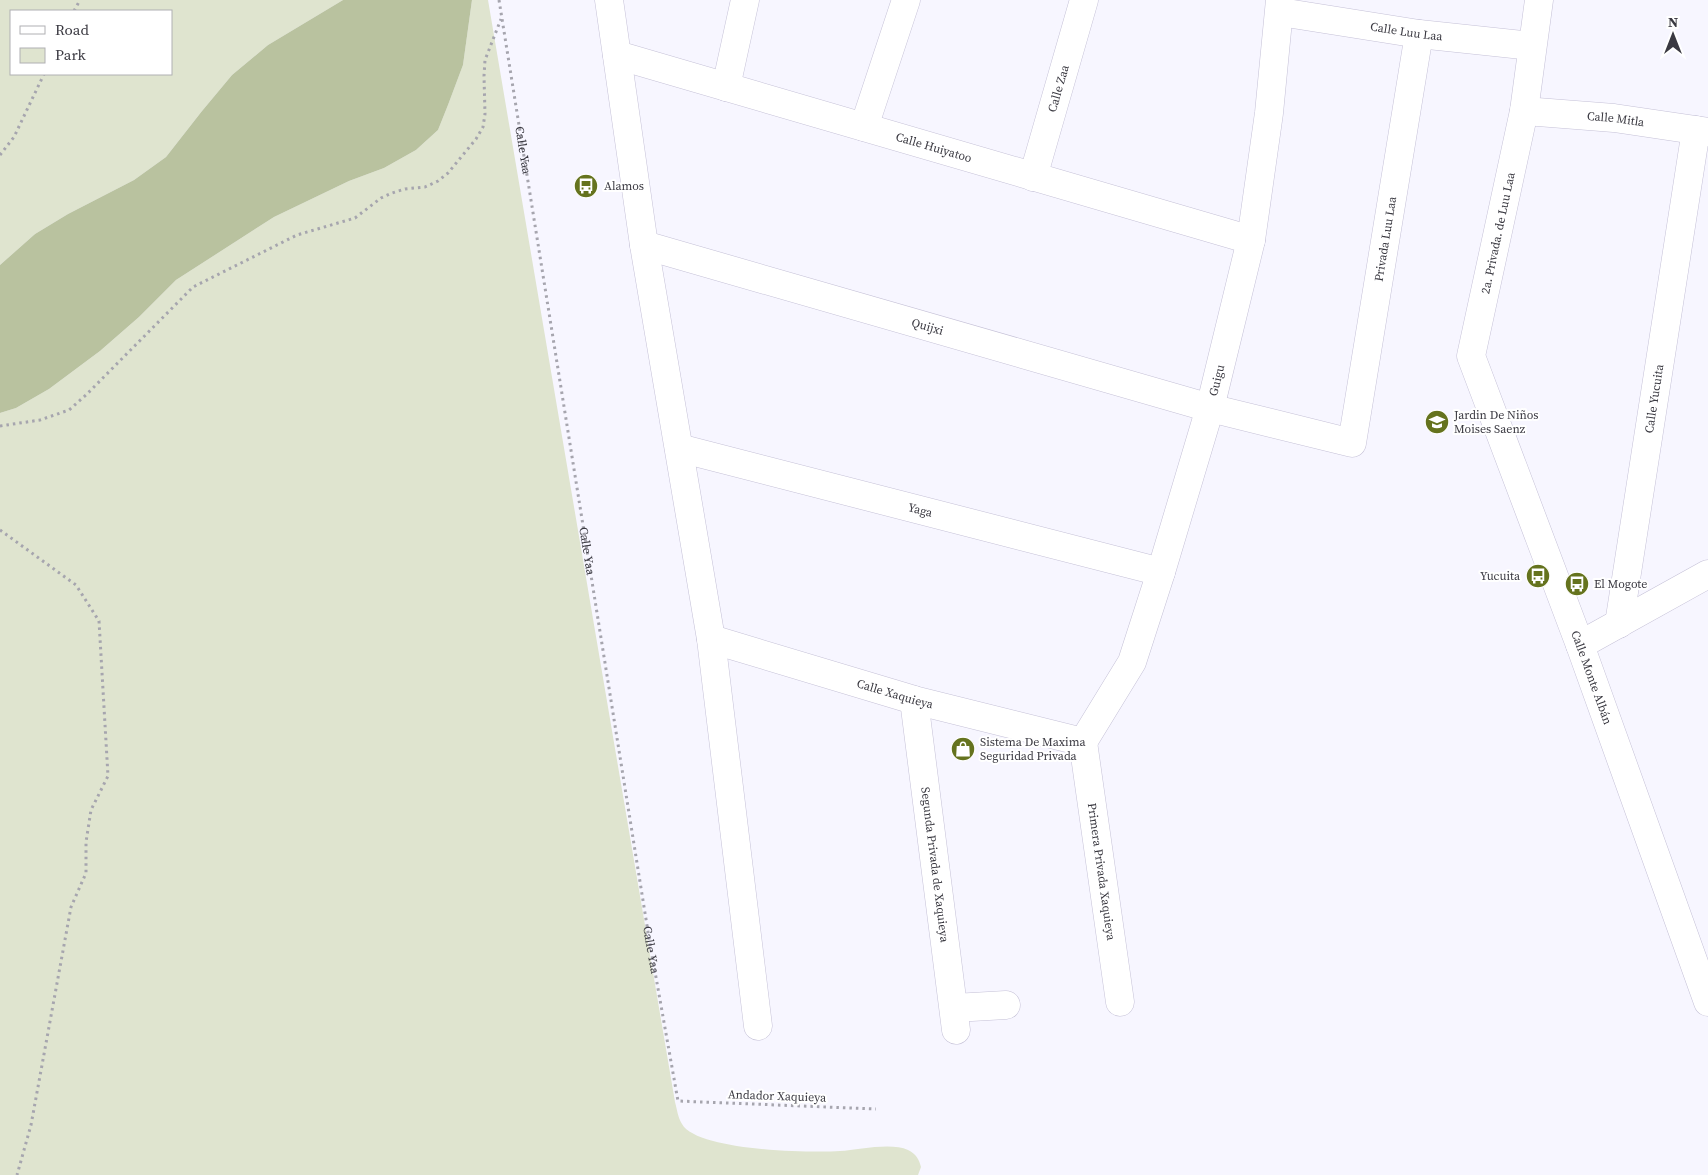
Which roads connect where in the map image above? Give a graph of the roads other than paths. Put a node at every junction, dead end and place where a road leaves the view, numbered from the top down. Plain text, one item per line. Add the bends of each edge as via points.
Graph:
1 (609, 0) edge
2 (745, 0) edge
3 (906, 0) edge
4 (1084, 0) edge
5 (1539, 0) edge
6 (1280, 6) edge
7 (1418, 34) junction
8 (1532, 46) junction
9 (617, 55) junction
10 (726, 87) junction
11 (1524, 111) junction
12 (864, 128) junction
13 (1702, 131) edge
14 (1033, 177) junction
15 (1251, 240) junction
16 (644, 245) junction
17 (1471, 356) joint
18 (1210, 408) junction
19 (1352, 443) joint
20 (680, 448) junction
21 (1161, 572) junction
22 (1708, 574) edge
23 (1618, 624) junction
24 (711, 639) junction
25 (1580, 645) junction
26 (914, 700) junction
27 (1083, 742) junction
28 (1120, 1002) dead end
29 (1708, 1002) edge
30 (1006, 1005) dead end
31 (758, 1026) dead end

1 - 9 street
2 - 10 street
3 - 12 street
4 - 14 street, Calle Zaa
5 - 8 street
6 - 7 street, Calle Luu Laa
6 - 15 street, Guigu via 1270,112
7 - 8 street, Calle Luu Laa
7 - 19 street, Privada Luu Laa
8 - 11 street
9 - 10 street, Calle Huiyatoo
9 - 16 street
10 - 12 street, Calle Huiyatoo
11 - 13 street, Calle Mitla via 1614,118
11 - 17 street, 2a. Privada. de Luu Laa
12 - 14 street, Calle Huiyatoo
13 - 23 street, Calle Yucuita
14 - 15 street, Calle Huiyatoo
15 - 18 street, Guigu
16 - 18 street, Quijxi
16 - 20 street
17 - 25 street, Calle Monte Albán
18 - 19 street, Quijxi
18 - 21 street, Guigu
20 - 21 street, Yaga
20 - 24 street
21 - 27 street, Guigu via 1132,662
22 - 23 street
23 - 25 street
24 - 26 street, Calle Xaquieya
24 - 31 street
25 - 29 street, Calle Monte Albán
26 - 27 street, Calle Xaquieya
26 - 30 street, Segunda Privada de Xaquieya via 955,1019
27 - 28 street, Primera Privada Xaquieya

